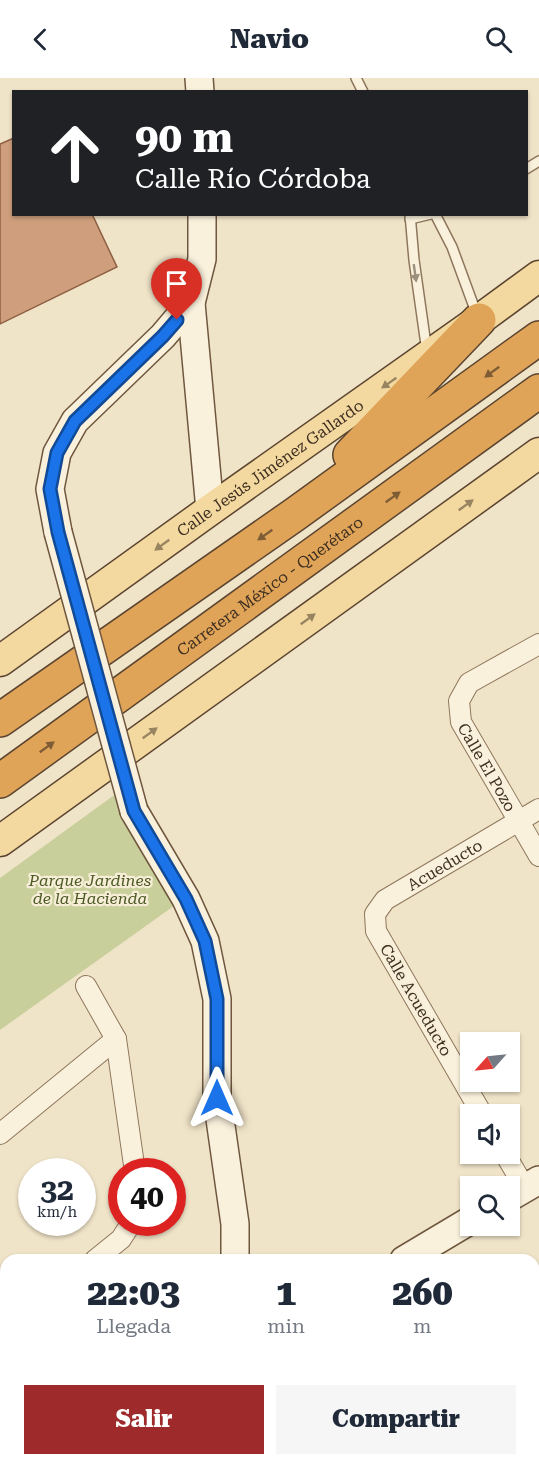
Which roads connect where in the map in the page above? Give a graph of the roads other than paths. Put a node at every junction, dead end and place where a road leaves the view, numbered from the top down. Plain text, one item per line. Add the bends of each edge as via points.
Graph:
1 (202, 216) edge
2 (434, 216) edge
3 (410, 217) edge
4 (539, 276) edge
5 (191, 303) junction
6 (479, 320) junction
7 (539, 338) edge
8 (427, 356) junction
9 (539, 391) edge
10 (539, 453) edge
11 (210, 510) junction
12 (294, 514) junction
13 (539, 644) edge
14 (0, 661) edge
15 (0, 720) edge
16 (0, 781) edge
17 (539, 809) edge
18 (518, 821) junction
19 (0, 841) edge
20 (539, 856) edge
21 (375, 914) joint
22 (86, 986) dead end
23 (116, 1039) junction
24 (476, 1104) edge
25 (0, 1134) edge
26 (133, 1158) edge
27 (511, 1164) edge
28 (525, 1189) edge
29 (460, 1227) edge
30 (123, 1236) edge
31 (102, 1254) edge
32 (235, 1254) edge
33 (414, 1254) edge

1 - 5 street via 202,260
2 - 6 lane via 452,247
3 -> 8 lane
4 - 6 main road, Calle Jesús Jiménez Gallardo
5 - 11 street
5 - 32 street, bridge via 163,336 75,421 57,453 50,489 58,532 134,811 186,899 205,941 217,999 217,1098 235,1224
6 - 8 main road, Calle Jesús Jiménez Gallardo
6 - 12 highway
7 -> 12 highway
8 -> 11 main road, Calle Jesús Jiménez Gallardo
16 -> 9 highway, Carretera México - Querétaro
19 -> 10 main road
11 -> 14 main road, Calle Jesús Jiménez Gallardo
12 -> 15 highway
13 - 18 street, Calle El Pozo via 469,683 459,701 461,722
17 - 18 street, Acueducto
18 - 20 street, Calle El Pozo
18 - 21 street, Acueducto via 385,900
21 - 24 street, Calle Acueducto via 376,931
22 - 23 street
23 - 25 street
23 - 26 street
27 - 28 street
29 - 33 street
30 - 31 street

